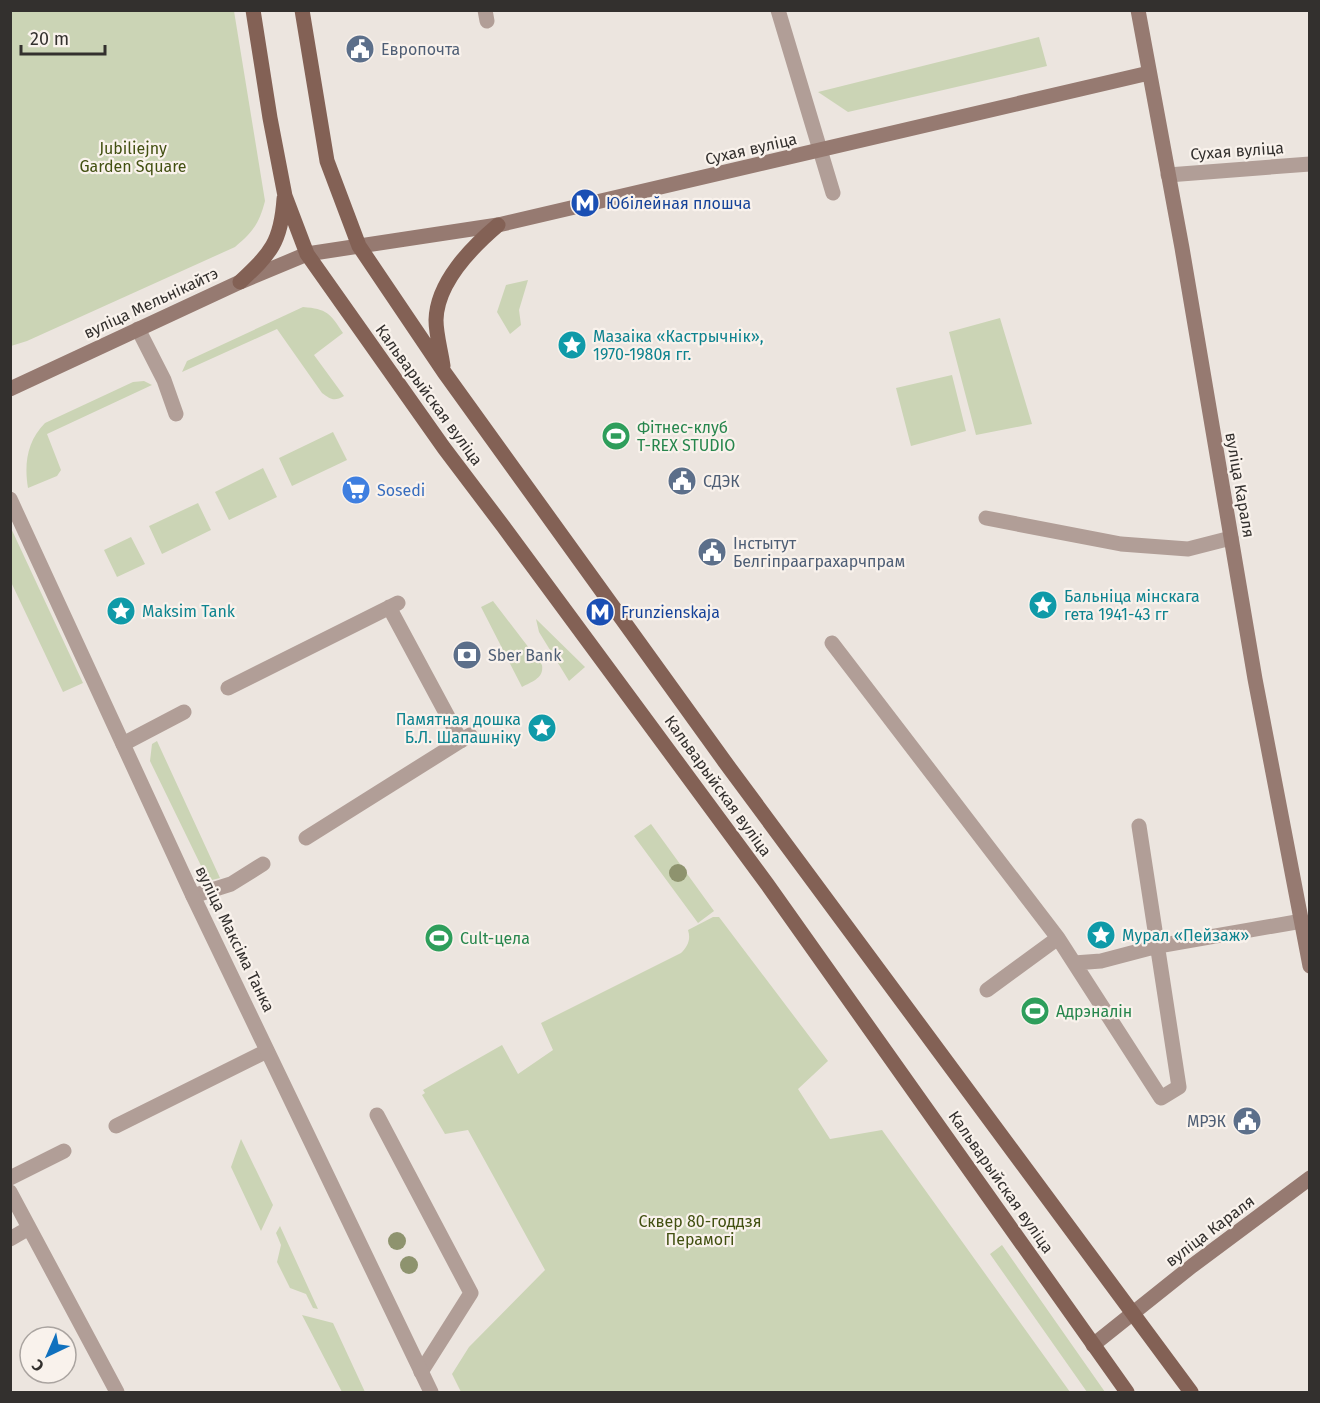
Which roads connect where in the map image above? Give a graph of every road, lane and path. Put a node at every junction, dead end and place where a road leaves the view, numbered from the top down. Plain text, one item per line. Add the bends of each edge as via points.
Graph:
1 (254, 10) edge
2 (302, 10) edge
3 (778, 10) edge
4 (1138, 10) edge
5 (1149, 73) junction
6 (820, 152) junction
7 (1310, 164) edge
8 (1168, 174) junction
9 (833, 193) dead end
10 (285, 196) junction
11 (498, 225) junction
12 (359, 246) junction
13 (307, 254) junction
14 (240, 282) junction
15 (138, 329) junction
16 (444, 372) junction
17 (10, 389) edge
18 (176, 414) dead end
19 (10, 499) edge
20 (986, 518) dead end
21 (1231, 538) junction
22 (832, 643) dead end
23 (228, 688) dead end
24 (184, 712) dead end
25 (123, 744) junction
26 (1139, 826) dead end
27 (306, 838) dead end
28 (263, 864) dead end
29 (194, 896) junction
30 (1302, 921) junction
31 (1058, 938) junction
32 (1158, 946) junction
33 (1074, 963) junction
34 (1310, 966) edge
35 (987, 990) dead end
36 (267, 1051) junction
37 (377, 1115) dead end
38 (116, 1126) dead end
39 (64, 1151) dead end
40 (10, 1178) edge
41 (1310, 1178) edge
42 (10, 1192) edge
43 (29, 1228) junction
44 (10, 1239) edge
45 (1133, 1313) junction
46 (1093, 1345) junction
47 (421, 1372) junction
48 (117, 1392) edge
49 (431, 1392) edge
50 (1127, 1392) edge
51 (1191, 1392) edge

1 - 10 main road
2 - 12 main road, Кальварыйская вуліца via 327,161
3 - 6 street
4 - 5 main road, вуліца Караля
5 - 6 main road, Сухая вуліца
5 - 8 main road, вуліца Караля
6 - 9 street
6 - 11 main road, Сухая вуліца
7 - 8 street, Сухая вуліца
8 - 21 main road, вуліца Караля
10 - 13 main road, Кальварыйская вуліца
10 - 14 main road via 276,241 262,262
11 - 12 main road, Сухая вуліца
11 - 16 main road via 481,239 440,294 436,320
12 - 13 main road, вуліца Мельнікайтэ
12 - 16 main road, Кальварыйская вуліца
13 - 14 main road, вуліца Мельнікайтэ
13 - 46 main road, Кальварыйская вуліца via 444,448 767,884
14 - 15 main road, вуліца Мельнікайтэ
15 - 17 main road, вуліца Мельнікайтэ
15 - 18 street
16 - 45 main road, Кальварыйская вуліца via 725,762
19 - 25 street, вуліца Максіма Танка
20 - 21 street via 1121,544 1188,549
21 - 30 main road, вуліца Караля
22 - 31 street
23 - 27 street via 394,605 466,738
24 - 25 street
25 - 29 street, вуліца Максіма Танка
26 - 32 street
28 - 29 street via 231,884
29 - 36 street, вуліца Максіма Танка
30 - 32 street
30 - 34 main road, вуліца Караля
31 - 33 street
31 - 35 street
32 - 33 street via 1101,961
32 - 33 street via 1179,1086 1161,1098
36 - 38 street
36 - 47 street, вуліца Максіма Танка
37 - 47 street via 471,1293
39 - 40 street
41 - 45 main road, вуліца Караля
42 - 43 street
43 - 44 street
43 - 48 street
45 - 46 main road
45 - 51 main road, Кальварыйская вуліца
46 - 50 main road, Кальварыйская вуліца
47 - 49 street, вуліца Максіма Танка

